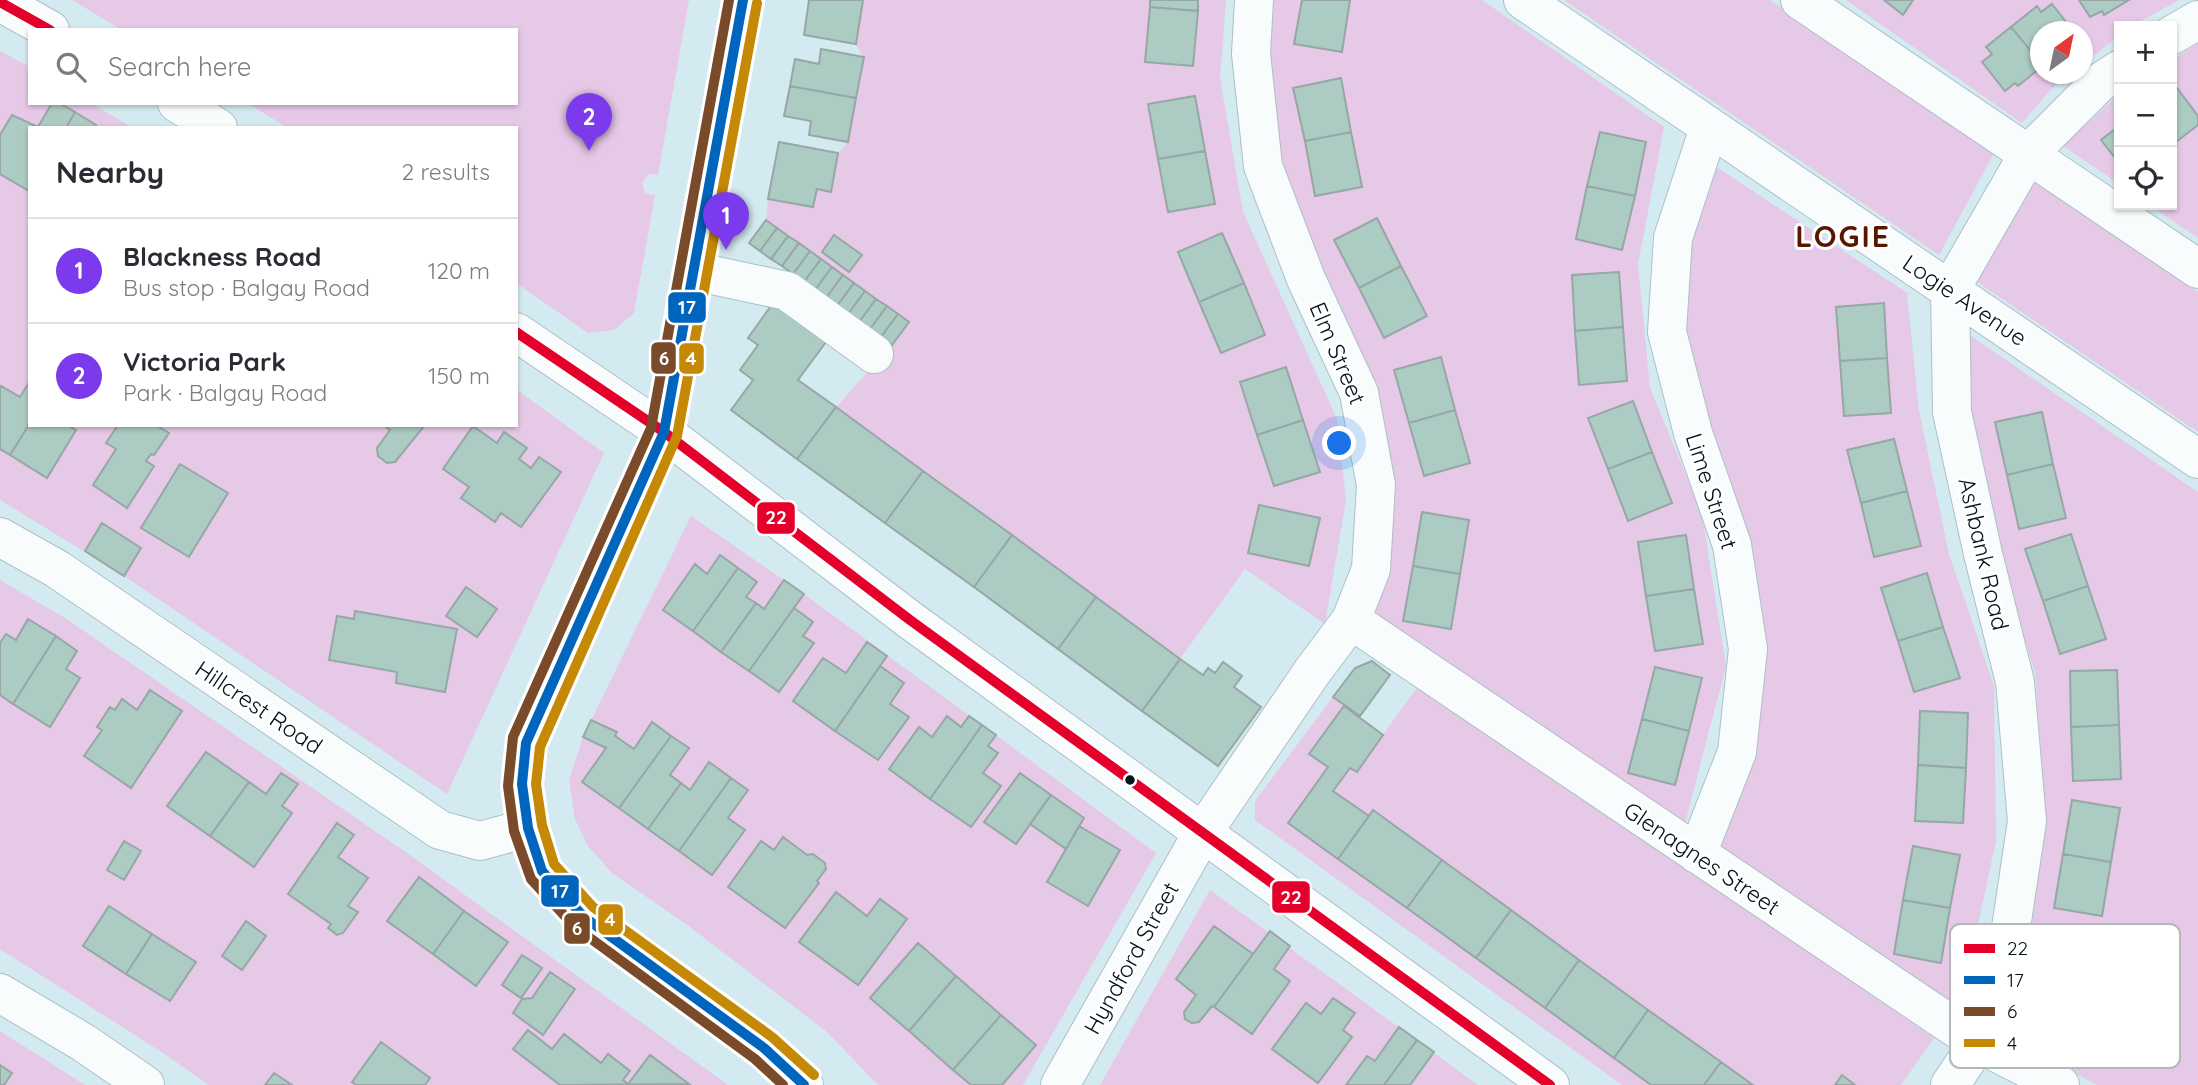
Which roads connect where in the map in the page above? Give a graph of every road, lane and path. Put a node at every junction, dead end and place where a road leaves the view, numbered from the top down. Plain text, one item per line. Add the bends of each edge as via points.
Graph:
1 (743, 0) edge
2 (1254, 0) edge
3 (1523, 0) edge
4 (1800, 0) edge
5 (0, 2) edge
6 (2198, 20) edge
7 (46, 28) edge
8 (2177, 33) edge
9 (2114, 73) edge
10 (180, 105) edge
11 (215, 126) edge
12 (1709, 128) junction
13 (2029, 153) junction
14 (2198, 269) edge
15 (693, 271) junction
16 (1950, 290) junction
17 (518, 333) edge
18 (874, 354) dead end
19 (664, 432) junction
20 (2198, 459) edge
21 (0, 537) edge
22 (1351, 620) junction
23 (528, 828) junction
24 (1203, 832) junction
25 (1697, 854) junction
26 (2012, 924) edge
27 (0, 993) edge
28 (1950, 1024) edge
29 (1961, 1068) edge
30 (2027, 1068) edge
31 (145, 1085) edge
32 (804, 1085) edge
33 (1060, 1085) edge
34 (1550, 1085) edge
35 (1950, 1085) edge
36 (2060, 1085) edge

1 - 15 street
2 - 22 street, Elm Street via 1251,54 1263,166 1306,279 1359,393 1376,485 1371,569
3 - 12 street, Logie Avenue
4 - 13 street
5 - 7 street
6 - 8 street
9 - 13 street
10 - 11 street
12 - 16 street, Logie Avenue
12 - 25 street, Lime Street via 1673,238 1667,332 1693,433 1732,545 1748,649 1737,752
13 - 14 street
13 - 16 street
15 - 18 street via 787,291
15 - 19 street
16 - 20 street, Logie Avenue
16 - 26 street, Ashbank Road via 1952,412 2015,682 2027,821
17 - 19 street
19 - 23 street via 526,743 523,784
19 - 24 street via 910,620
21 - 23 street, Hillcrest Road via 57,569 440,830 480,841
22 - 24 street, Elm Street
22 - 25 street, Glenagnes Street
23 - 32 street via 542,871 584,917 764,1048
24 - 33 street, Hyndford Street
24 - 34 street
25 - 28 street, Glenagnes Street
27 - 31 street
29 - 35 street, Ashbank Road
30 - 36 street, Glenagnes Street

